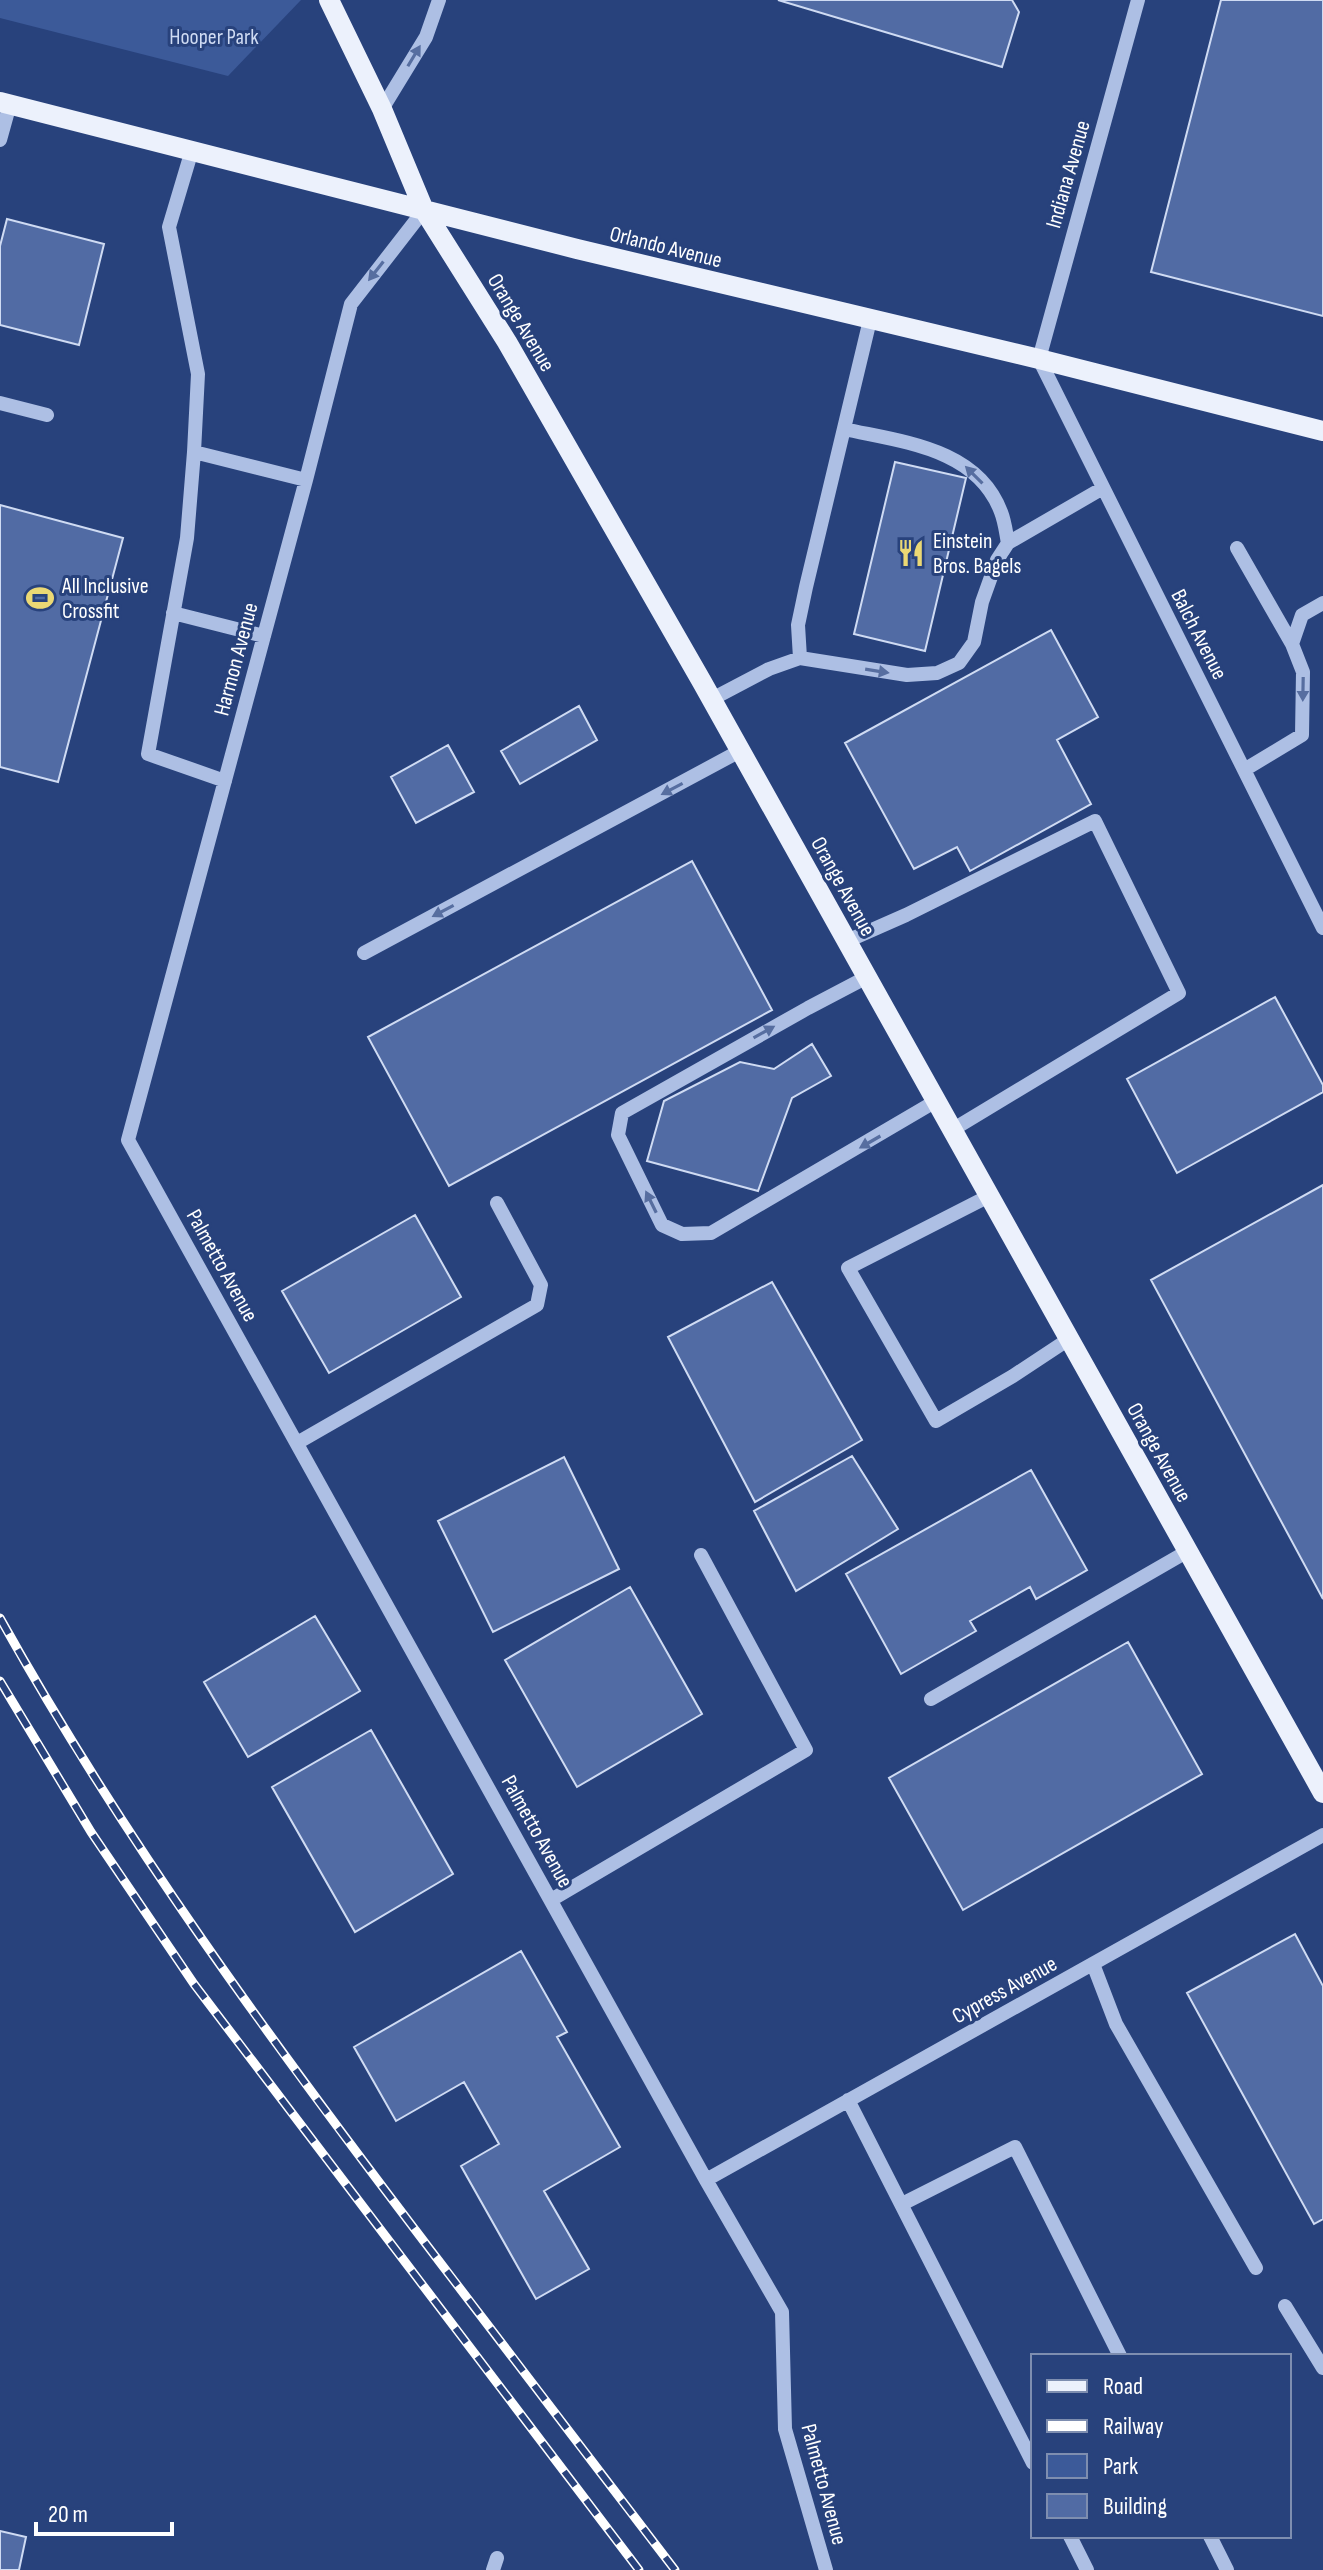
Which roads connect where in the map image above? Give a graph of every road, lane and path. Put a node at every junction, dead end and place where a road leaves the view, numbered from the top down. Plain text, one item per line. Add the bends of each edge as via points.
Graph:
1 (329, 0) edge
2 (439, 0) edge
3 (1138, 0) edge
4 (5, 103) edge
5 (382, 109) junction
6 (0, 140) edge
7 (192, 150) junction
8 (424, 210) junction
9 (870, 320) junction
10 (1039, 359) junction
11 (0, 403) edge
12 (47, 415) dead end
13 (844, 429) junction
14 (1323, 431) edge
15 (194, 452) junction
16 (306, 480) junction
17 (1103, 488) junction
18 (1008, 543) junction
19 (1237, 548) dead end
20 (1323, 603) edge
21 (173, 613) junction
22 (264, 636) junction
23 (1292, 644) junction
24 (800, 658) junction
25 (712, 699) junction
26 (740, 751) junction
27 (1244, 770) junction
28 (225, 781) junction
29 (1323, 928) edge
30 (847, 941) junction
31 (364, 953) dead end
32 (867, 977) junction
33 (936, 1101) junction
34 (952, 1130) junction
35 (128, 1140) joint
36 (989, 1196) junction
37 (497, 1203) dead end
38 (1069, 1339) junction
39 (297, 1443) junction
40 (1188, 1551) junction
41 (701, 1555) dead end
42 (931, 1699) dead end
43 (1323, 1793) edge
44 (1323, 1835) edge
45 (551, 1900) junction
46 (1093, 1964) junction
47 (848, 2100) junction
48 (706, 2180) junction
49 (902, 2204) junction
50 (1256, 2268) dead end
51 (1285, 2306) dead end
52 (1119, 2354) edge
53 (1323, 2368) edge
54 (1031, 2459) edge
55 (1071, 2538) edge
56 (1211, 2538) edge
57 (826, 2570) edge
58 (1087, 2570) edge
59 (1227, 2570) edge

1 - 5 main road, Orange Avenue
5 -> 2 street via 426,37
3 - 10 street, Indiana Avenue
4 - 6 street
4 - 7 main road, Orlando Avenue
5 - 8 main road, Orange Avenue
7 - 8 main road, Orlando Avenue
7 - 15 street via 169,227 198,374
8 - 9 main road, Orlando Avenue
8 -> 16 street, Harmon Avenue via 351,304
8 - 25 main road, Orange Avenue via 507,342
9 - 10 main road, Orlando Avenue
9 - 13 street
10 - 14 main road, Orlando Avenue
10 - 17 street, Balch Avenue
11 - 12 street
18 -> 13 street via 1001,511 967,467 935,450
13 - 24 street via 798,625
15 - 16 street
15 - 21 street via 187,538
16 - 22 street, Harmon Avenue
17 - 18 street
17 - 27 street, Balch Avenue
24 -> 18 street via 907,675 937,673 959,663 974,642 982,602
19 - 23 street
20 - 23 street via 1302,615
21 - 22 street
21 - 28 street via 148,754
22 - 28 street, Harmon Avenue
23 -> 27 street via 1303,672 1302,735
24 - 25 street
25 - 26 main road, Orange Avenue
26 - 30 main road, Orange Avenue
26 -> 31 street
27 - 29 street, Balch Avenue
28 - 35 street, Harmon Avenue
30 - 32 main road, Orange Avenue
30 - 34 street via 1095,821 1179,993
32 - 33 main road, Orange Avenue
33 -> 32 street via 711,1233 682,1234 662,1225 618,1135 622,1113
33 - 34 main road, Orange Avenue
34 - 36 main road, Orange Avenue
35 - 39 street, Palmetto Avenue
36 - 38 main road, Orange Avenue
36 - 38 street via 848,1268 936,1421
37 - 39 street via 541,1285 537,1305
38 - 40 main road, Orange Avenue
39 - 45 street, Palmetto Avenue
40 - 42 street
40 - 43 main road, Orange Avenue
41 - 45 street via 806,1750
44 - 46 street, Cypress Avenue
45 - 48 street, Palmetto Avenue
46 - 47 street, Cypress Avenue
46 - 50 street via 1116,2024
47 - 48 street, Cypress Avenue
47 - 49 street
48 - 57 street, Palmetto Avenue via 782,2312 785,2429
49 - 52 street via 1015,2147
49 - 54 street
51 - 53 street
55 - 58 street
56 - 59 street

